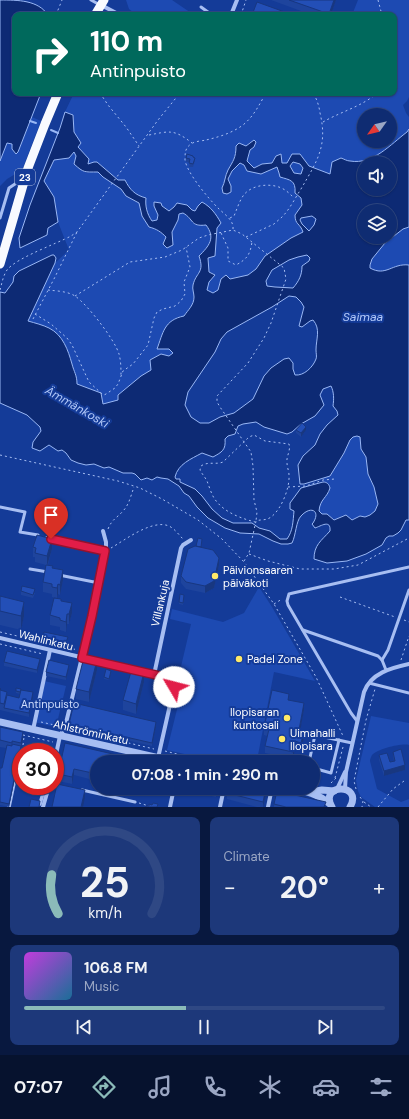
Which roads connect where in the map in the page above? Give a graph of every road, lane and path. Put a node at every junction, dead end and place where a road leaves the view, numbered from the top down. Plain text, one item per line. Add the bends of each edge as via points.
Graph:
1 (62, 0) edge
2 (91, 0) edge
3 (237, 0) edge
4 (246, 0) edge
5 (378, 0) edge
6 (102, 2) edge
7 (201, 7) dead end
8 (57, 12) edge
9 (97, 12) edge
10 (116, 12) edge
11 (208, 12) edge
12 (232, 12) edge
13 (242, 12) edge
14 (381, 12) edge
15 (57, 96) edge
16 (102, 96) edge
17 (178, 96) edge
18 (264, 96) edge
19 (314, 96) edge
20 (373, 96) edge
21 (322, 122) junction
22 (147, 135) junction
23 (192, 143) junction
24 (139, 147) junction
25 (25, 178) junction
26 (295, 198) junction
27 (0, 218) edge
28 (229, 219) junction
29 (233, 230) junction
30 (77, 232) junction
31 (221, 233) junction
32 (246, 237) junction
33 (252, 242) junction
34 (186, 247) junction
35 (0, 264) edge
36 (0, 290) edge
37 (48, 290) junction
38 (75, 296) junction
39 (35, 314) junction
40 (33, 319) dead end
41 (121, 376) junction
42 (245, 442) junction
43 (0, 455) edge
44 (335, 479) dead end
45 (135, 486) junction
46 (288, 488) junction
47 (0, 507) edge
48 (255, 522) junction
49 (103, 531) dead end
50 (38, 535) joint
51 (105, 537) junction
52 (409, 538) edge
53 (191, 540) dead end
54 (186, 543) junction
55 (105, 551) junction
56 (249, 553) junction
57 (244, 562) junction
58 (409, 567) edge
59 (30, 569) dead end
60 (99, 583) junction
61 (409, 590) edge
62 (340, 597) dead end
63 (287, 601) junction
64 (274, 604) junction
65 (399, 619) junction
66 (409, 622) edge
67 (303, 630) junction
68 (0, 632) edge
69 (409, 636) edge
70 (0, 638) edge
71 (50, 650) junction
72 (83, 651) junction
73 (82, 658) junction
74 (382, 660) junction
75 (409, 664) edge
76 (399, 666) junction
77 (386, 670) junction
78 (154, 675) junction
79 (369, 683) junction
80 (377, 685) junction
81 (409, 693) edge
82 (357, 720) junction
83 (38, 721) dead end
84 (0, 722) edge
85 (65, 727) junction
86 (33, 730) junction
87 (18, 734) edge
88 (24, 735) junction
89 (60, 740) junction
90 (338, 740) junction
91 (344, 741) junction
92 (23, 743) edge
93 (59, 743) edge
94 (352, 743) junction
95 (160, 750) junction
96 (142, 755) edge
97 (159, 755) edge
98 (181, 755) edge
99 (311, 755) edge
100 (320, 770) edge
101 (346, 772) junction
102 (336, 778) dead end
103 (404, 781) dead end
104 (77, 789) edge
105 (345, 789) junction
106 (320, 790) edge
107 (336, 790) junction
108 (356, 790) dead end
109 (12, 793) edge
110 (358, 794) dead end
111 (42, 795) edge
112 (46, 795) edge
113 (173, 795) edge
114 (223, 795) edge
115 (271, 795) edge
116 (316, 795) edge
117 (363, 801) junction
118 (31, 802) edge
119 (134, 802) joint
120 (331, 806) edge
121 (9, 807) edge
122 (43, 807) edge
123 (155, 807) edge
124 (170, 807) edge
125 (220, 807) edge
126 (268, 807) edge
127 (352, 807) edge
128 (362, 807) edge
129 (371, 807) edge
130 (378, 807) edge

1 - 8 path
2 - 6 lane
3 - 12 street
4 - 13 path
5 - 14 path
6 - 9 highway
6 - 10 street
7 - 11 lane
15 - 25 highway, 23
16 - 24 path
17 - 22 path
18 - 23 path via 255,113 240,127
19 - 21 path
20 - 21 path
21 - 26 path via 323,140 318,160
22 - 23 path via 173,132
22 - 24 path
23 - 28 path via 185,151 187,167 205,193
24 - 30 path
25 - 27 lane via 9,188
25 - 35 highway, 23
26 - 28 path via 284,189 272,185 254,187 244,194 234,216
26 - 32 path via 278,221
28 - 29 path via 233,224
29 - 31 path
29 - 32 path
30 - 36 path via 11,266 4,275
30 - 37 path
31 - 33 path via 228,248 228,261 236,264 244,260 250,252
31 - 34 path via 197,239
32 - 33 path
33 - 42 path via 284,268 286,279 264,338 248,363 217,396 220,407
34 - 38 path via 165,257 130,262
34 - 41 path via 190,267 184,282 185,294 171,308 157,312 148,345
37 - 38 path
37 - 39 path
38 - 41 path via 92,313 115,344 120,356
39 - 40 path
39 - 41 path via 56,328 70,342 89,382 101,393 104,395 114,389
42 - 46 path via 254,435 267,442 289,444
42 - 48 path via 252,459 254,500 258,512
42 - 48 path via 223,462 206,463 200,470 217,502 236,516
43 - 45 path
44 - 46 path
45 - 51 path via 124,511 111,521
45 - 57 path via 198,520 222,539
46 - 48 path via 272,516
47 - 50 lane via 25,512 20,532
48 - 56 path
49 - 51 street
50 - 55 street
51 - 55 street
52 - 56 path via 358,565 334,570 300,569
53 - 54 street
54 - 55 path via 169,526 161,525 142,530
54 - 78 street, Villankuja via 181,548
55 - 60 street
56 - 57 path
57 - 64 path
58 - 63 lane via 289,594
59 - 60 lane
60 - 72 street
61 - 65 lane
62 - 65 path
63 - 64 path via 281,599
63 - 67 lane
64 - 91 path via 316,676
65 - 66 path
65 - 74 lane
67 - 74 lane via 378,656
67 - 82 lane
68 - 72 path
69 - 76 path
70 - 71 street, Wahlinkatu
71 - 73 street, Wahlinkatu
71 - 86 street
72 - 73 street
73 - 78 street, Wahlinkatu
73 - 85 street
74 - 77 lane
75 - 76 street
76 - 77 street
77 - 79 street
78 - 95 street, Wahlinkatu via 169,678 174,683
79 - 80 lane
79 - 82 street
80 - 81 lane
80 - 108 path via 366,720 355,773
82 - 94 street
83 - 85 path
84 - 86 street, Ahlströminkatu
85 - 89 street
85 - 95 path
86 - 89 street, Ahlströminkatu
87 - 88 path
88 - 89 path
88 - 92 path
89 - 93 street
89 - 96 street, Ahlströminkatu
90 - 91 lane
90 - 99 lane via 315,735
90 - 100 lane via 331,773
91 - 94 lane
91 - 102 path
94 - 101 street
95 - 97 street, Wahlinkatu
95 - 98 path
101 - 105 street
101 - 107 street
103 - 130 path via 393,789
104 - 119 lane
105 - 107 street
105 - 127 street via 351,794
106 - 107 street
107 - 120 street via 330,796
109 - 121 street
110 - 117 path
111 - 118 street via 40,804
112 - 122 street
113 - 124 street
114 - 125 street
115 - 126 street
116 - 120 street
117 - 128 path
117 - 129 path
119 - 123 path

